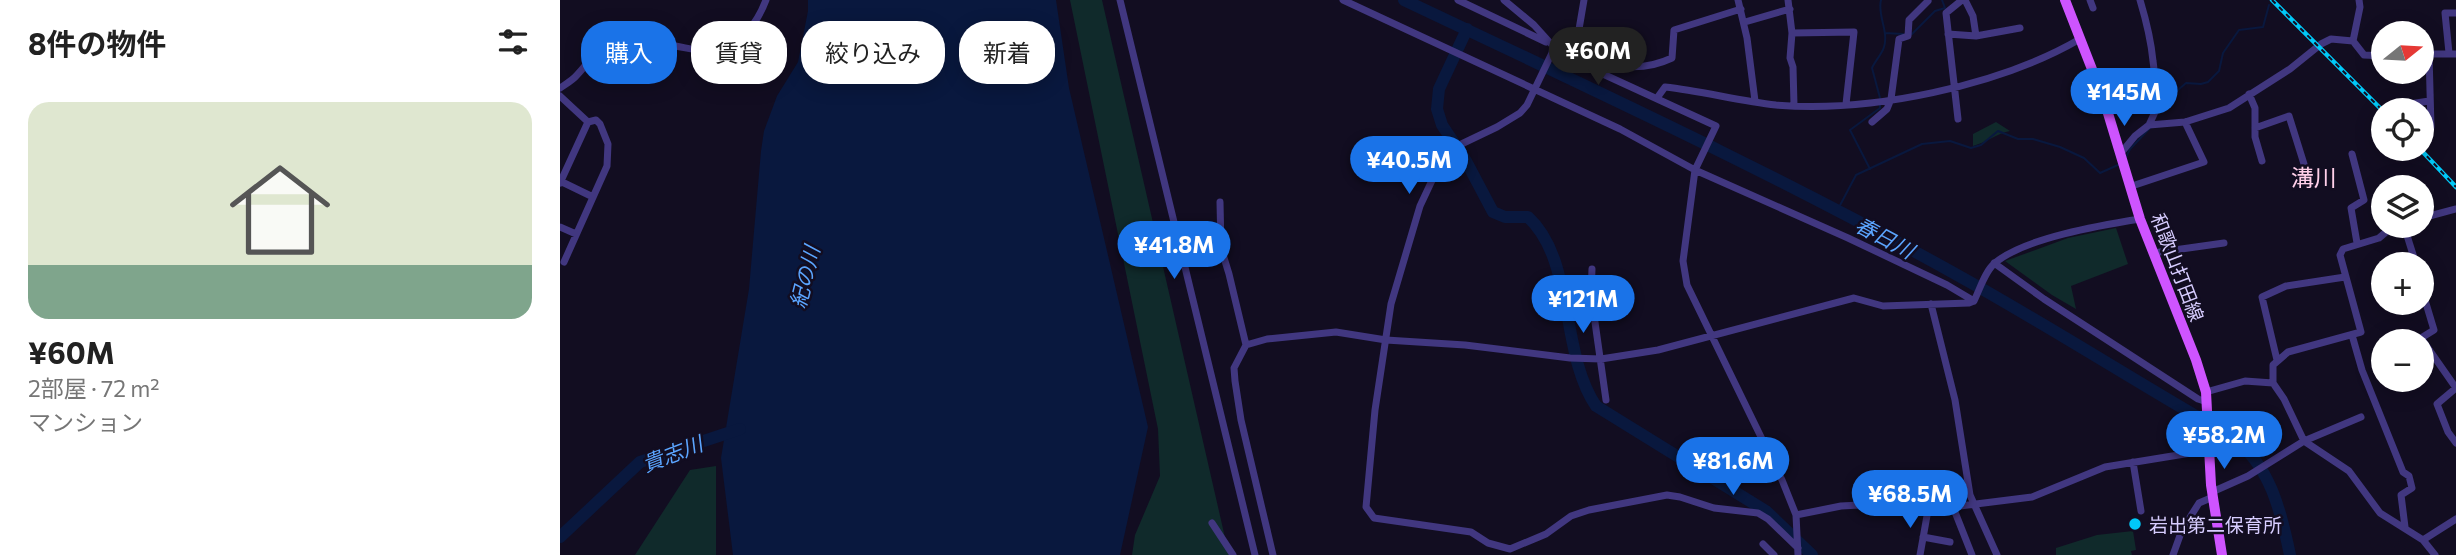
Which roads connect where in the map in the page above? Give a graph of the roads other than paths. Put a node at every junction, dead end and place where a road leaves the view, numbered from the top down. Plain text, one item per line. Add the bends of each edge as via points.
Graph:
1 (766, 0) edge
2 (1121, 0) edge
3 (1343, 0) edge
4 (1458, 0) edge
5 (1504, 0) edge
6 (1584, 0) edge
7 (1738, 0) edge
8 (1964, 0) edge
9 (2065, 0) edge
10 (2140, 0) edge
11 (2359, 0) edge
12 (1928, 1) edge
13 (1789, 4) edge
14 (1741, 9) junction
15 (2456, 13) edge
16 (1745, 22) junction
17 (2020, 28) dead end
18 (1793, 33) junction
19 (1948, 34) junction
20 (1976, 36) junction
21 (2080, 39) junction
22 (2353, 41) junction
23 (1551, 47) junction
24 (1574, 48) junction
25 (2434, 54) edge
26 (2453, 54) edge
27 (2371, 55) edge
28 (1535, 87) junction
29 (1954, 87) junction
30 (560, 88) edge
31 (2249, 94) junction
32 (560, 96) edge
33 (1657, 98) junction
34 (1891, 99) junction
35 (1755, 101) junction
36 (1846, 104) junction
37 (1794, 105) junction
38 (1958, 119) dead end
39 (588, 122) junction
40 (1872, 122) dead end
41 (2185, 122) junction
42 (2153, 124) junction
43 (2255, 128) junction
44 (2121, 153) junction
45 (2352, 153) dead end
46 (2262, 161) dead end
47 (2304, 164) dead end
48 (1697, 166) junction
49 (560, 182) edge
50 (2132, 186) junction
51 (593, 197) junction
52 (1220, 202) dead end
53 (2456, 209) edge
54 (2434, 215) edge
55 (2140, 219) junction
56 (560, 227) edge
57 (576, 234) junction
58 (2379, 238) edge
59 (2224, 243) dead end
60 (2357, 243) junction
61 (2153, 253) junction
62 (564, 262) dead end
63 (1992, 266) junction
64 (1592, 269) dead end
65 (2345, 277) junction
66 (1975, 298) junction
67 (1931, 304) junction
68 (2430, 315) edge
69 (2353, 334) junction
70 (1712, 336) junction
71 (1386, 340) junction
72 (1246, 345) junction
73 (1601, 359) junction
74 (2277, 360) junction
75 (2273, 383) junction
76 (2456, 388) edge
77 (1606, 400) dead end
78 (2206, 400) junction
79 (2361, 417) dead end
80 (2304, 441) junction
81 (2456, 443) edge
82 (2209, 445) junction
83 (2133, 462) junction
84 (2212, 494) junction
85 (1973, 505) junction
86 (1953, 508) junction
87 (1928, 510) junction
88 (2141, 511) dead end
89 (1796, 515) junction
90 (2456, 519) edge
91 (1212, 523) dead end
92 (2405, 527) junction
93 (1923, 537) junction
94 (2423, 540) junction
95 (1950, 542) dead end
96 (1763, 544) dead end
97 (1798, 551) edge
98 (1509, 552) edge
99 (1233, 555) edge
100 (1255, 555) edge
101 (1273, 555) edge
102 (1774, 555) edge
103 (1920, 555) edge
104 (1972, 555) edge
105 (1997, 555) edge
106 (2173, 555) edge
107 (2222, 555) edge
108 (2435, 555) edge

1 - 30 street via 752,27 724,49 622,39 609,43
2 - 100 street
3 - 28 street
4 - 23 street
5 - 23 street via 1534,25
6 - 24 street
7 - 14 street
8 - 19 street via 1945,13
8 - 20 street
9 - 21 main road, 和歌山打田線
10 - 42 street via 2160,101
11 - 22 street
12 - 34 street via 1909,20 1908,36 1899,39
13 - 16 street
13 - 18 street
14 - 16 street
14 - 24 street via 1674,30 1672,58 1642,69 1608,63
15 - 26 street via 2445,13
16 - 35 street
17 - 20 street
18 - 36 street via 1854,32
18 - 37 street
19 - 20 street
19 - 29 street
21 - 29 street via 2050,57
21 - 44 main road, 和歌山打田線
22 - 27 street via 2364,55
22 - 31 street via 2331,39 2321,44
23 - 24 street via 1563,41
23 - 28 street
23 - 33 street
25 - 26 street
28 - 48 street
28 - 71 street via 1520,113 1444,157 1406,247
29 - 34 street
29 - 38 street
31 - 41 street via 2229,108
31 - 43 street
32 - 39 street
33 - 35 street via 1665,87
33 - 48 street via 1716,126
34 - 36 street
34 - 40 street
35 - 37 street
36 - 37 street
39 - 49 street
39 - 51 street via 600,124 608,144 607,166
41 - 42 street
41 - 50 street via 2204,162
42 - 44 street
43 - 46 street
43 - 47 street via 2289,116
44 - 50 main road, 和歌山打田線
45 - 60 street via 2364,200 2351,208
48 - 66 street
48 - 70 street via 1683,261 1687,285
49 - 51 street
50 - 55 main road, 和歌山打田線
51 - 57 street
52 - 72 street via 1221,248
53 - 54 street
55 - 61 main road, 和歌山打田線
55 - 63 street via 2046,239
56 - 57 street
57 - 62 street
58 - 60 street
59 - 61 street
60 - 65 street via 2340,255
61 - 78 main road, 和歌山打田線 via 2196,360
63 - 66 street
63 - 78 street
64 - 73 street
65 - 69 street via 2361,332
65 - 74 street via 2286,286 2262,297
66 - 67 street
67 - 70 street via 1883,306 1854,298
67 - 85 street via 1955,400
68 - 76 street via 2434,330 2421,338
69 - 74 street via 2288,352
69 - 92 street via 2362,370 2403,472 2409,476 2412,488 2401,495
70 - 73 street
70 - 89 street
71 - 72 street via 1335,332
71 - 73 street
71 - 98 street via 1370,457 1369,514 1471,532
72 - 101 street via 1234,368 1235,381
73 - 77 street
74 - 75 street
75 - 78 street via 2245,381
75 - 80 street
76 - 81 street via 2437,404
78 - 82 main road, 和歌山打田線
79 - 80 street
80 - 84 street
80 - 92 street via 2349,471 2380,513
82 - 83 street
82 - 84 main road, 和歌山打田線
83 - 85 street via 2105,467 2032,497
83 - 88 street
84 - 106 street via 2199,503
84 - 107 main road, 和歌山打田線
85 - 86 street
85 - 105 street
86 - 87 street
86 - 104 street
87 - 89 street via 1860,505
87 - 93 street
89 - 97 street
90 - 94 street
91 - 99 street
92 - 94 street
93 - 95 street
93 - 103 street
94 - 108 street
96 - 102 street
97 - 98 street via 1758,513 1714,508 1667,495 1571,516

